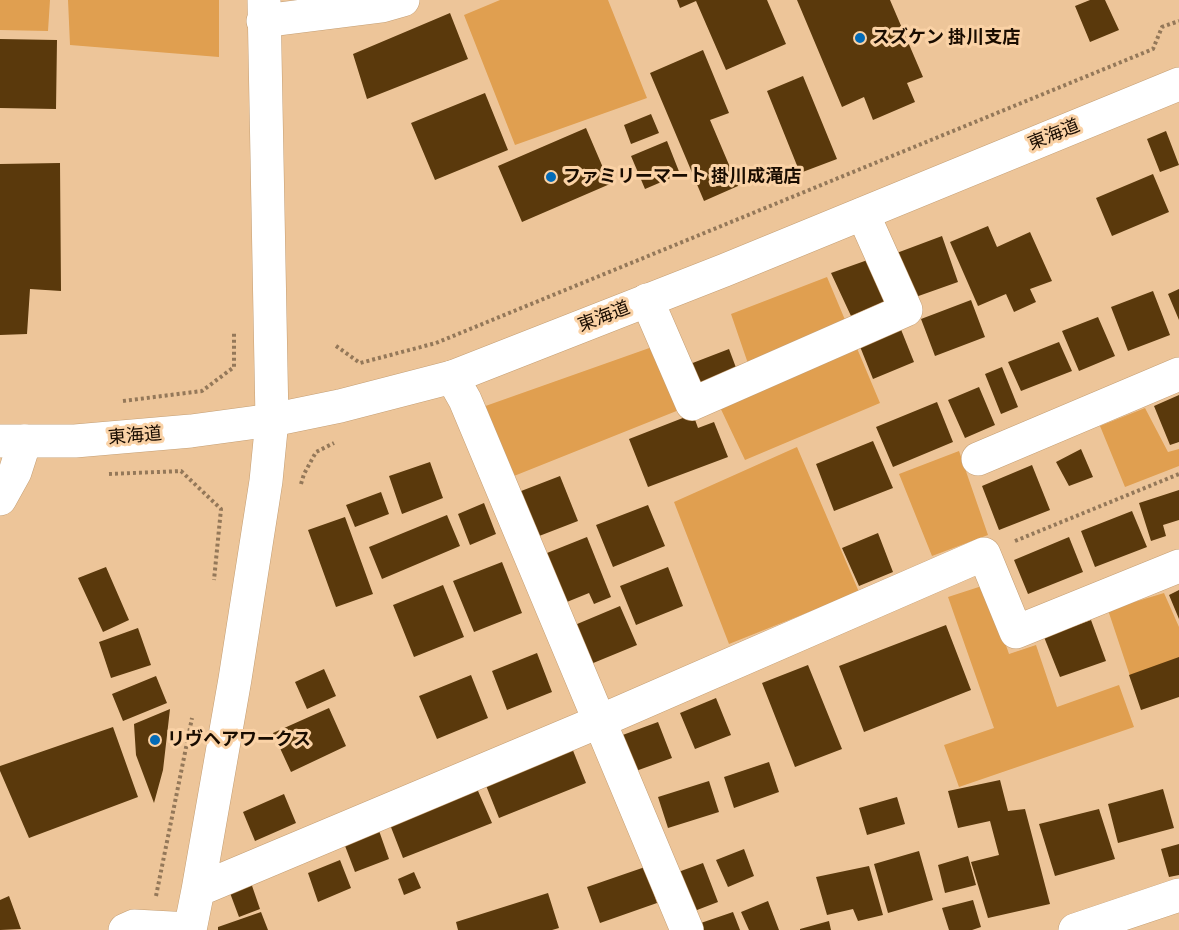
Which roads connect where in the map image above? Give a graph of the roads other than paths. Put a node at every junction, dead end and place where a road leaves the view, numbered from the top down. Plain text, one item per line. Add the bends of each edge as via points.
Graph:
1 (403, 0) edge
2 (263, 10) edge
3 (1179, 84) edge
4 (863, 214) junction
5 (647, 300) junction
6 (1179, 374) edge
7 (452, 377) junction
8 (272, 420) junction
9 (12, 441) edge
10 (978, 459) dead end
11 (0, 500) edge
12 (1179, 566) edge
13 (598, 722) junction
14 (198, 891) junction
15 (1179, 896) edge
16 (137, 928) edge
17 (190, 929) edge
18 (687, 930) edge
19 (1076, 930) edge

1 - 2 street via 382,6
2 - 8 street
3 - 4 street, 東海道
4 - 5 street, 東海道
4 - 5 street via 906,310 692,404
5 - 7 street, 東海道
6 - 10 street
7 - 8 street, 東海道
7 - 13 street via 465,400
8 - 9 street, 東海道 via 75,441
8 - 14 street via 264,493
9 - 11 street via 15,472
12 - 13 street via 1016,632 984,554
13 - 14 street
13 - 18 street
14 - 17 street
15 - 19 street
16 - 17 street

